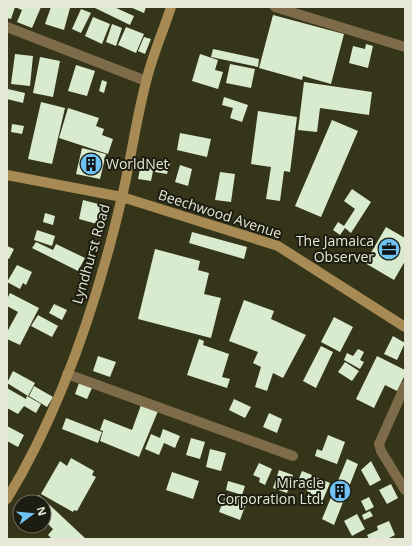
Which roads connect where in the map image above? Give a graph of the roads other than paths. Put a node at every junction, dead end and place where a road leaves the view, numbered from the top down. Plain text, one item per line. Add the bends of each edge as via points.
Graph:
1 (171, 7) edge
2 (275, 7) edge
3 (7, 27) edge
4 (405, 47) edge
5 (146, 81) junction
6 (7, 175) edge
7 (122, 197) junction
8 (405, 327) edge
9 (67, 374) junction
10 (405, 386) edge
11 (293, 456) dead end
12 (405, 490) edge
13 (7, 499) edge

1 - 5 main road, Lyndhurst Road
2 - 4 street
3 - 5 street
5 - 7 main road, Lyndhurst Road
6 - 7 main road, Beechwood Avenue
7 - 8 main road, Beechwood Avenue via 278,246
7 - 9 main road, Lyndhurst Road via 102,274
9 - 11 street
9 - 13 main road, Lyndhurst Road via 41,439
10 - 12 street via 379,444

